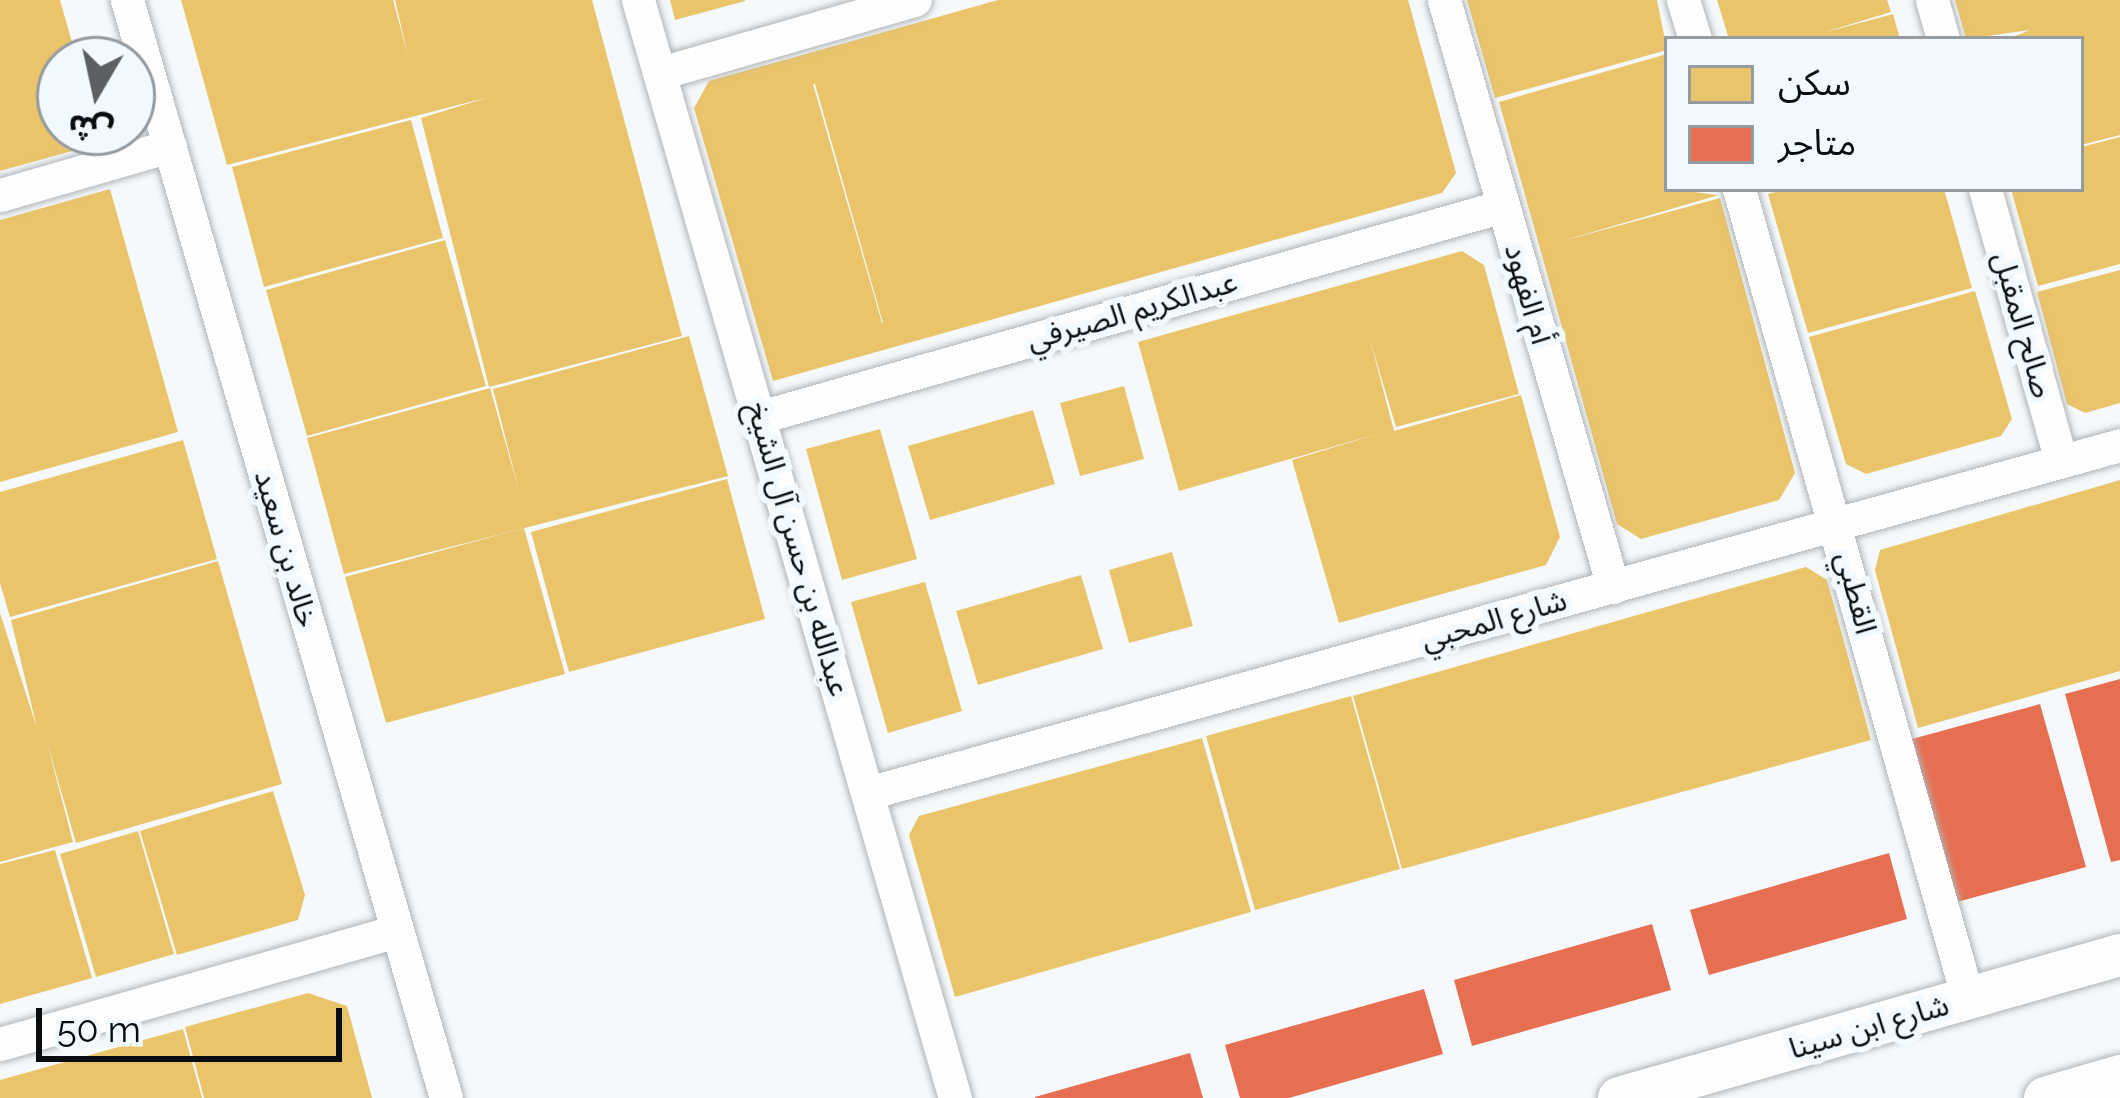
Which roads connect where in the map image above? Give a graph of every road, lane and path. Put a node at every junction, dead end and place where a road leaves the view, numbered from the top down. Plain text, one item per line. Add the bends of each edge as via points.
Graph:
1 (127, 0) edge
2 (638, 0) edge
3 (915, 0) edge
4 (1444, 0) edge
5 (1683, 0) edge
6 (1932, 0) edge
7 (1694, 36) edge
8 (1942, 36) edge
9 (660, 73) junction
10 (170, 146) junction
11 (1740, 192) edge
12 (1985, 192) edge
13 (0, 195) edge
14 (1503, 206) junction
15 (760, 417) junction
16 (2120, 446) edge
17 (2060, 462) junction
18 (1838, 526) junction
19 (1613, 587) junction
20 (868, 794) junction
21 (396, 931) junction
22 (2120, 955) edge
23 (1968, 998) junction
24 (0, 1044) edge
25 (2120, 1076) edge
26 (446, 1098) edge
27 (955, 1098) edge
28 (1619, 1098) edge
29 (2045, 1098) edge

1 - 10 street, خالد بن سعيد
2 - 9 street, عبدالله بن حسن آل الشيخ
3 - 9 street
4 - 14 street, أم الفهود
5 - 7 street
6 - 8 street
9 - 15 street, عبدالله بن حسن آل الشيخ
10 - 13 street
10 - 21 street, خالد بن سعيد
11 - 18 street, القطبي
12 - 17 street, صالح المقبل
14 - 15 street, عبدالكريم الصيرفي
14 - 19 street, أم الفهود
15 - 20 street, عبدالله بن حسن آل الشيخ
16 - 17 street, شارع المحبي
17 - 18 street, شارع المحبي
18 - 19 street, شارع المحبي
18 - 23 street, القطبي
19 - 20 street, شارع المحبي
20 - 27 street, عبدالله بن حسن آل الشيخ
21 - 24 street
21 - 26 street, خالد بن سعيد
22 - 23 street, شارع ابن سينا
23 - 28 street, شارع ابن سينا
25 - 29 street

